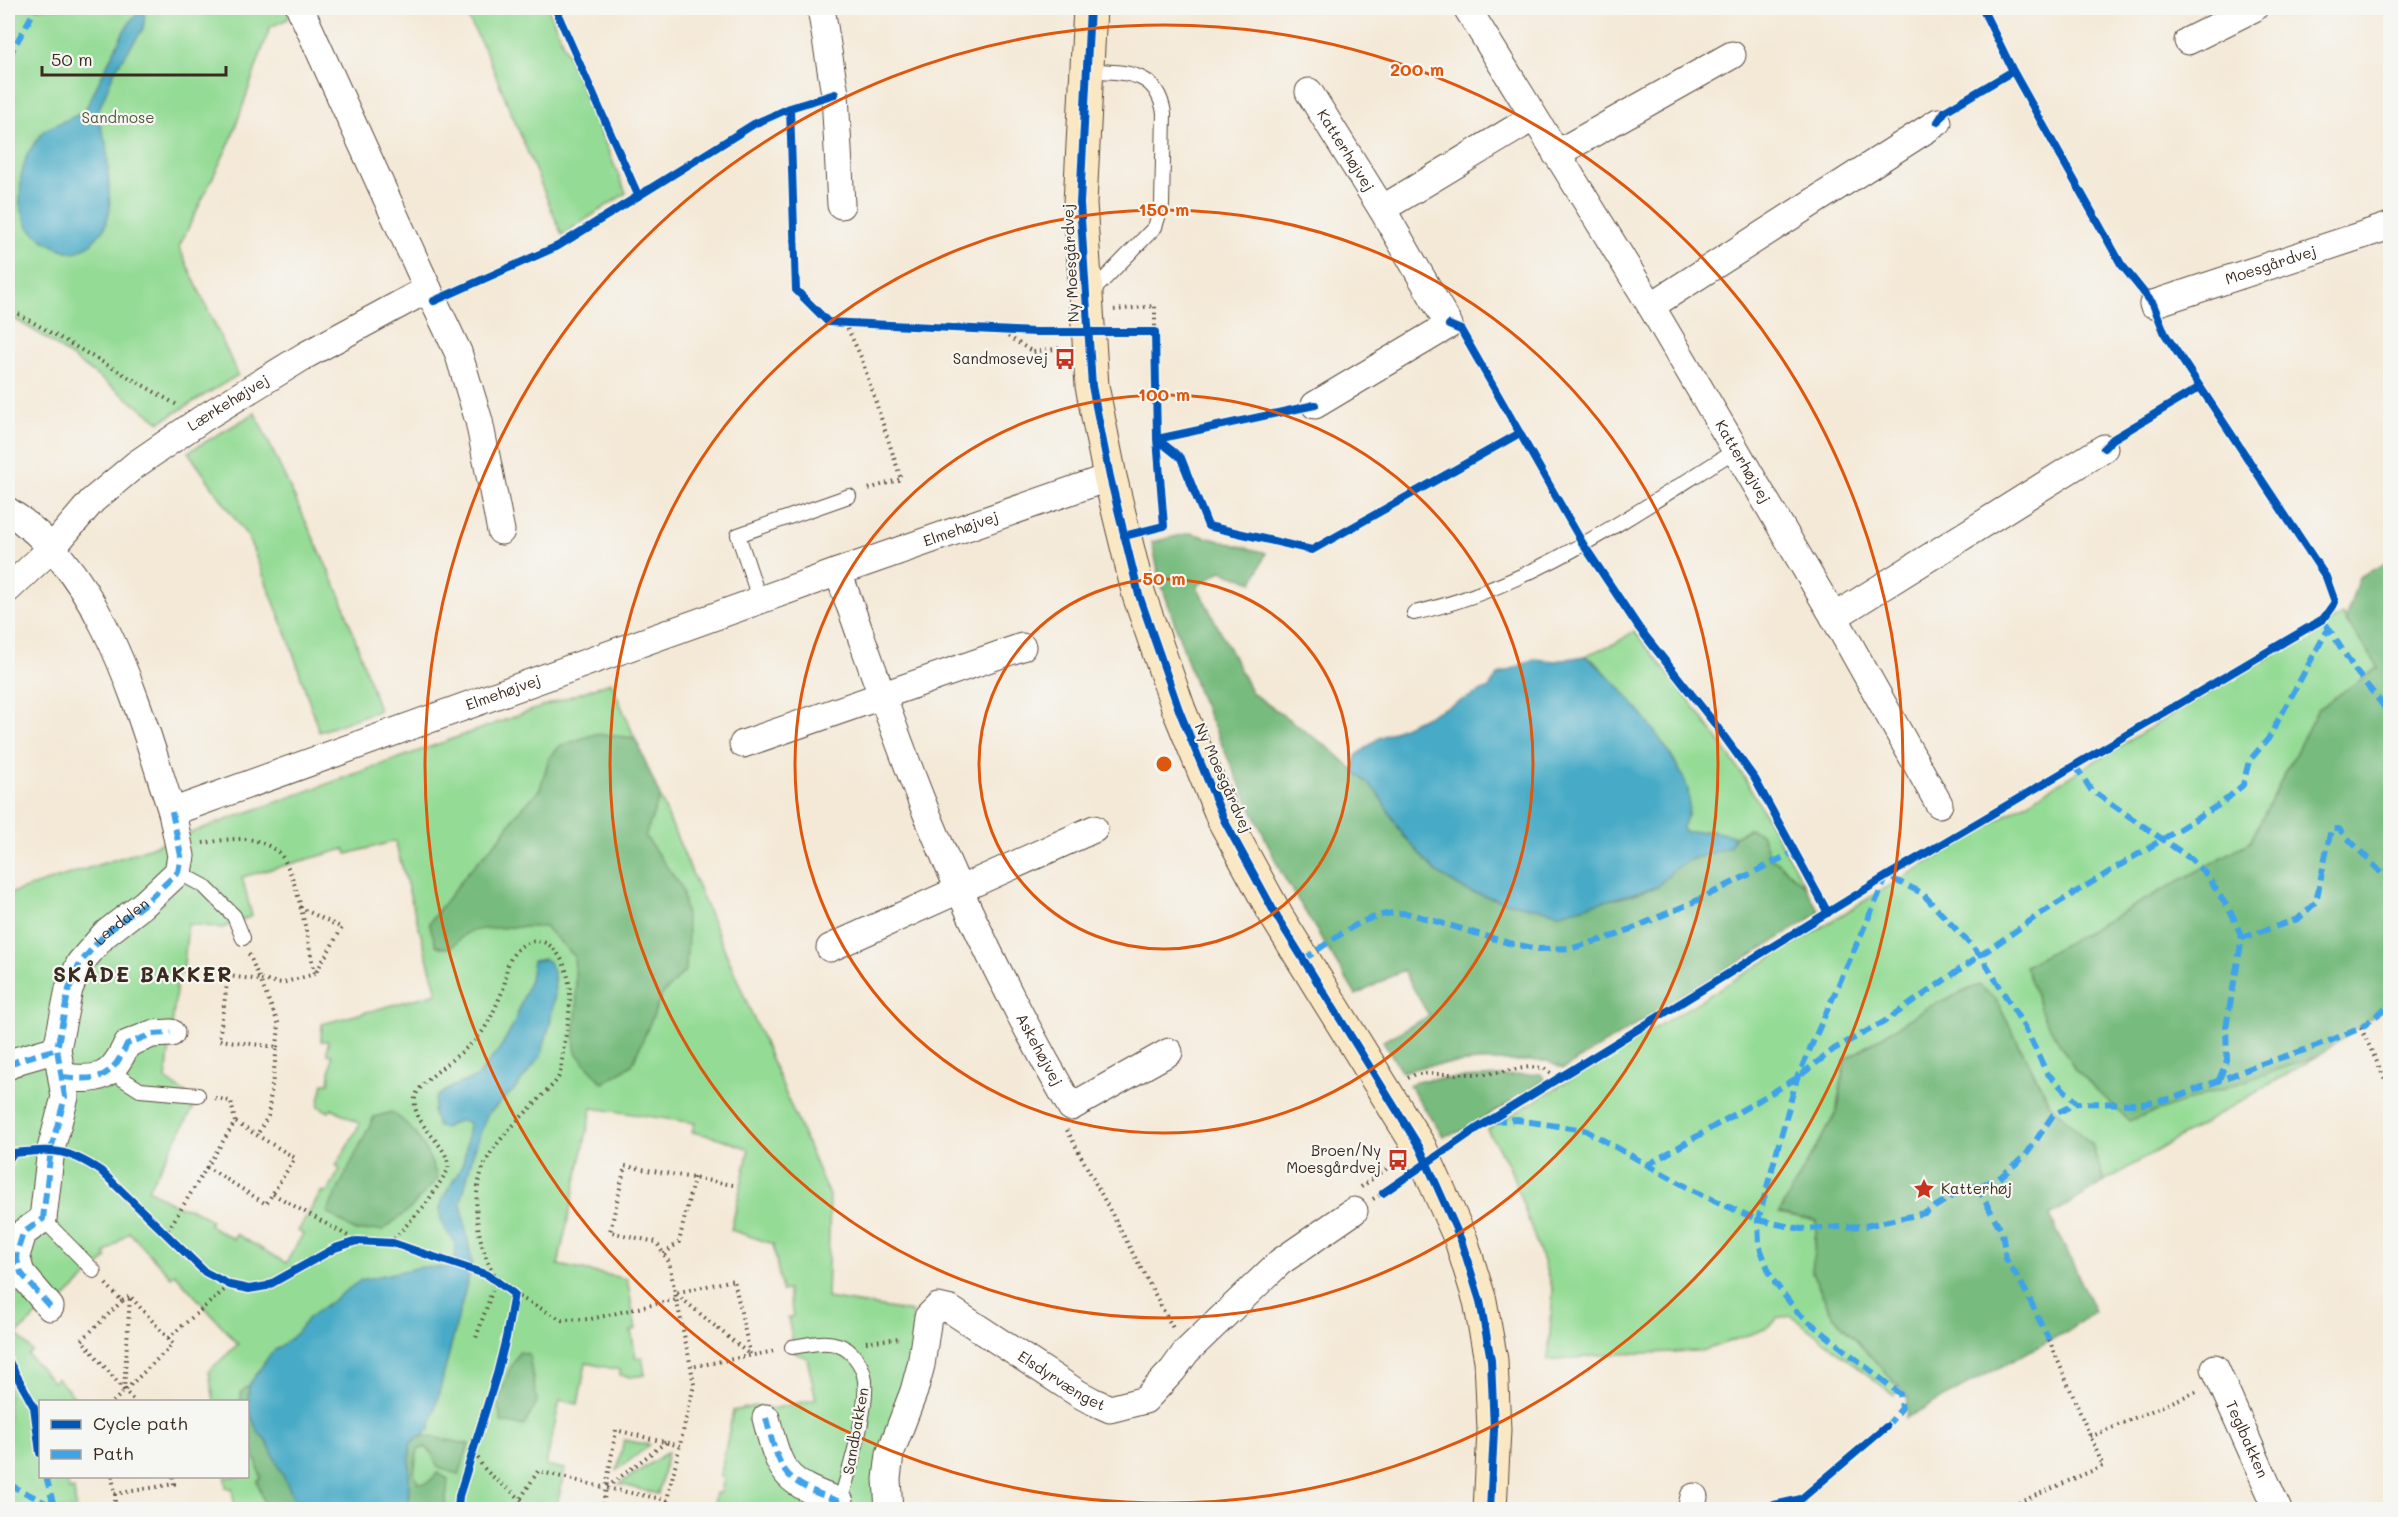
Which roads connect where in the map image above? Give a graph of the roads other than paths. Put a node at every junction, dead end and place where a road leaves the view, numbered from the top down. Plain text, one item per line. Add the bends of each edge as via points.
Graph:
1 (300, 8) edge
2 (821, 8) edge
3 (1090, 8) edge
4 (1467, 8) edge
5 (2254, 8) edge
6 (2188, 41) dead end
7 (1732, 55) dead end
8 (1085, 70) junction
9 (1309, 92) dead end
10 (1534, 117) junction
11 (1938, 122) dead end
12 (1556, 154) junction
13 (841, 205) dead end
14 (1382, 209) junction
15 (2391, 226) edge
16 (428, 289) junction
17 (1086, 299) junction
18 (2153, 304) dead end
19 (1651, 306) junction
20 (1316, 405) dead end
21 (2104, 448) dead end
22 (1736, 450) junction
23 (1110, 477) junction
24 (849, 496) road end
25 (8, 511) edge
26 (501, 531) dead end
27 (52, 548) junction
28 (838, 572) junction
29 (8, 589) edge
30 (760, 601) junction
31 (1414, 613) dead end
32 (1834, 617) junction
33 (1022, 647) dead end
34 (882, 695) junction
35 (742, 744) dead end
36 (1939, 804) dead end
37 (172, 812) junction
38 (1094, 829) dead end
39 (178, 859) junction
40 (959, 890) junction
41 (243, 938) road end
42 (830, 948) dead end
43 (171, 1033) dead end
44 (57, 1049) junction
45 (1169, 1052) dead end
46 (8, 1066) edge
47 (110, 1071) junction
48 (63, 1077) junction
49 (198, 1095) road end
50 (1364, 1205) road end
51 (43, 1219) junction
52 (94, 1271) road end
53 (50, 1307) dead end
54 (792, 1347) road end
55 (2218, 1375) road end
56 (766, 1418) dead end
57 (838, 1506) edge
58 (889, 1509) edge
59 (1490, 1509) edge
60 (2278, 1509) edge

1 - 16 street
2 - 13 street via 835,94
3 - 8 street, Ny Moesgårdvej
4 - 10 street, Katterhøjvej
5 - 6 street
7 - 12 street
8 - 17 street, Ny Moesgårdvej via 1080,206
8 - 17 lane via 1133,73 1146,79 1162,100 1164,113 1162,205 1155,227
9 - 14 street, Katterhøjvej
10 - 12 street, Katterhøjvej
10 - 14 street, Katterhøjvej
11 - 19 street
12 - 19 street, Katterhøjvej
14 - 20 street, Katterhøjvej via 1449,325
15 - 18 street, Moesgårdvej
16 - 26 street via 458,352 479,421
16 - 27 street, Lærkehøjvej via 306,355 135,465 92,501
17 - 23 street, Ny Moesgårdvej via 1092,386
19 - 22 street, Katterhøjvej
21 - 32 street
22 - 31 lane via 1583,544 1538,567 1476,595
22 - 32 street, Katterhøjvej
23 - 28 street, Elmehøjvej
23 - 59 street, Ny Moesgårdvej via 1139,595 1179,710 1224,820 1277,917 1419,1146 1461,1239 1482,1311 1491,1360 1494,1430
24 - 30 lane via 738,535
25 - 27 street
27 - 29 street
27 - 37 street via 88,597 113,643
28 - 30 street, Elmehøjvej
28 - 34 street, Askehøjvej
30 - 37 street, Elmehøjvej
32 - 36 street, Katterhøjvej
33 - 34 street
34 - 35 street
34 - 40 street, Askehøjvej
37 - 39 street
38 - 40 street
39 - 41 lane via 234,916
39 - 44 street, Lerdalen via 144,904 104,935 81,963 69,989
40 - 42 street
40 - 45 street, Askehøjvej via 1032,1039 1071,1107
43 - 47 street via 152,1034 127,1044
44 - 46 street
44 - 48 street, Lerdalen
47 - 48 street via 90,1080
47 - 49 lane via 140,1090
48 - 51 street, Lerdalen via 65,1097 51,1149
50 - 58 street, Elsdyrvænget via 1280,1262 1186,1352 1145,1400 1110,1409 1079,1394 951,1310 938,1307 928,1317 914,1391 890,1454
51 - 52 lane
51 - 53 street via 23,1233 16,1256 21,1273
54 - 57 lane, Sandbakken via 837,1344 848,1350 865,1377 853,1461
55 - 60 street, Teglbakken
56 - 57 street, Sandbakken via 784,1470 797,1485

